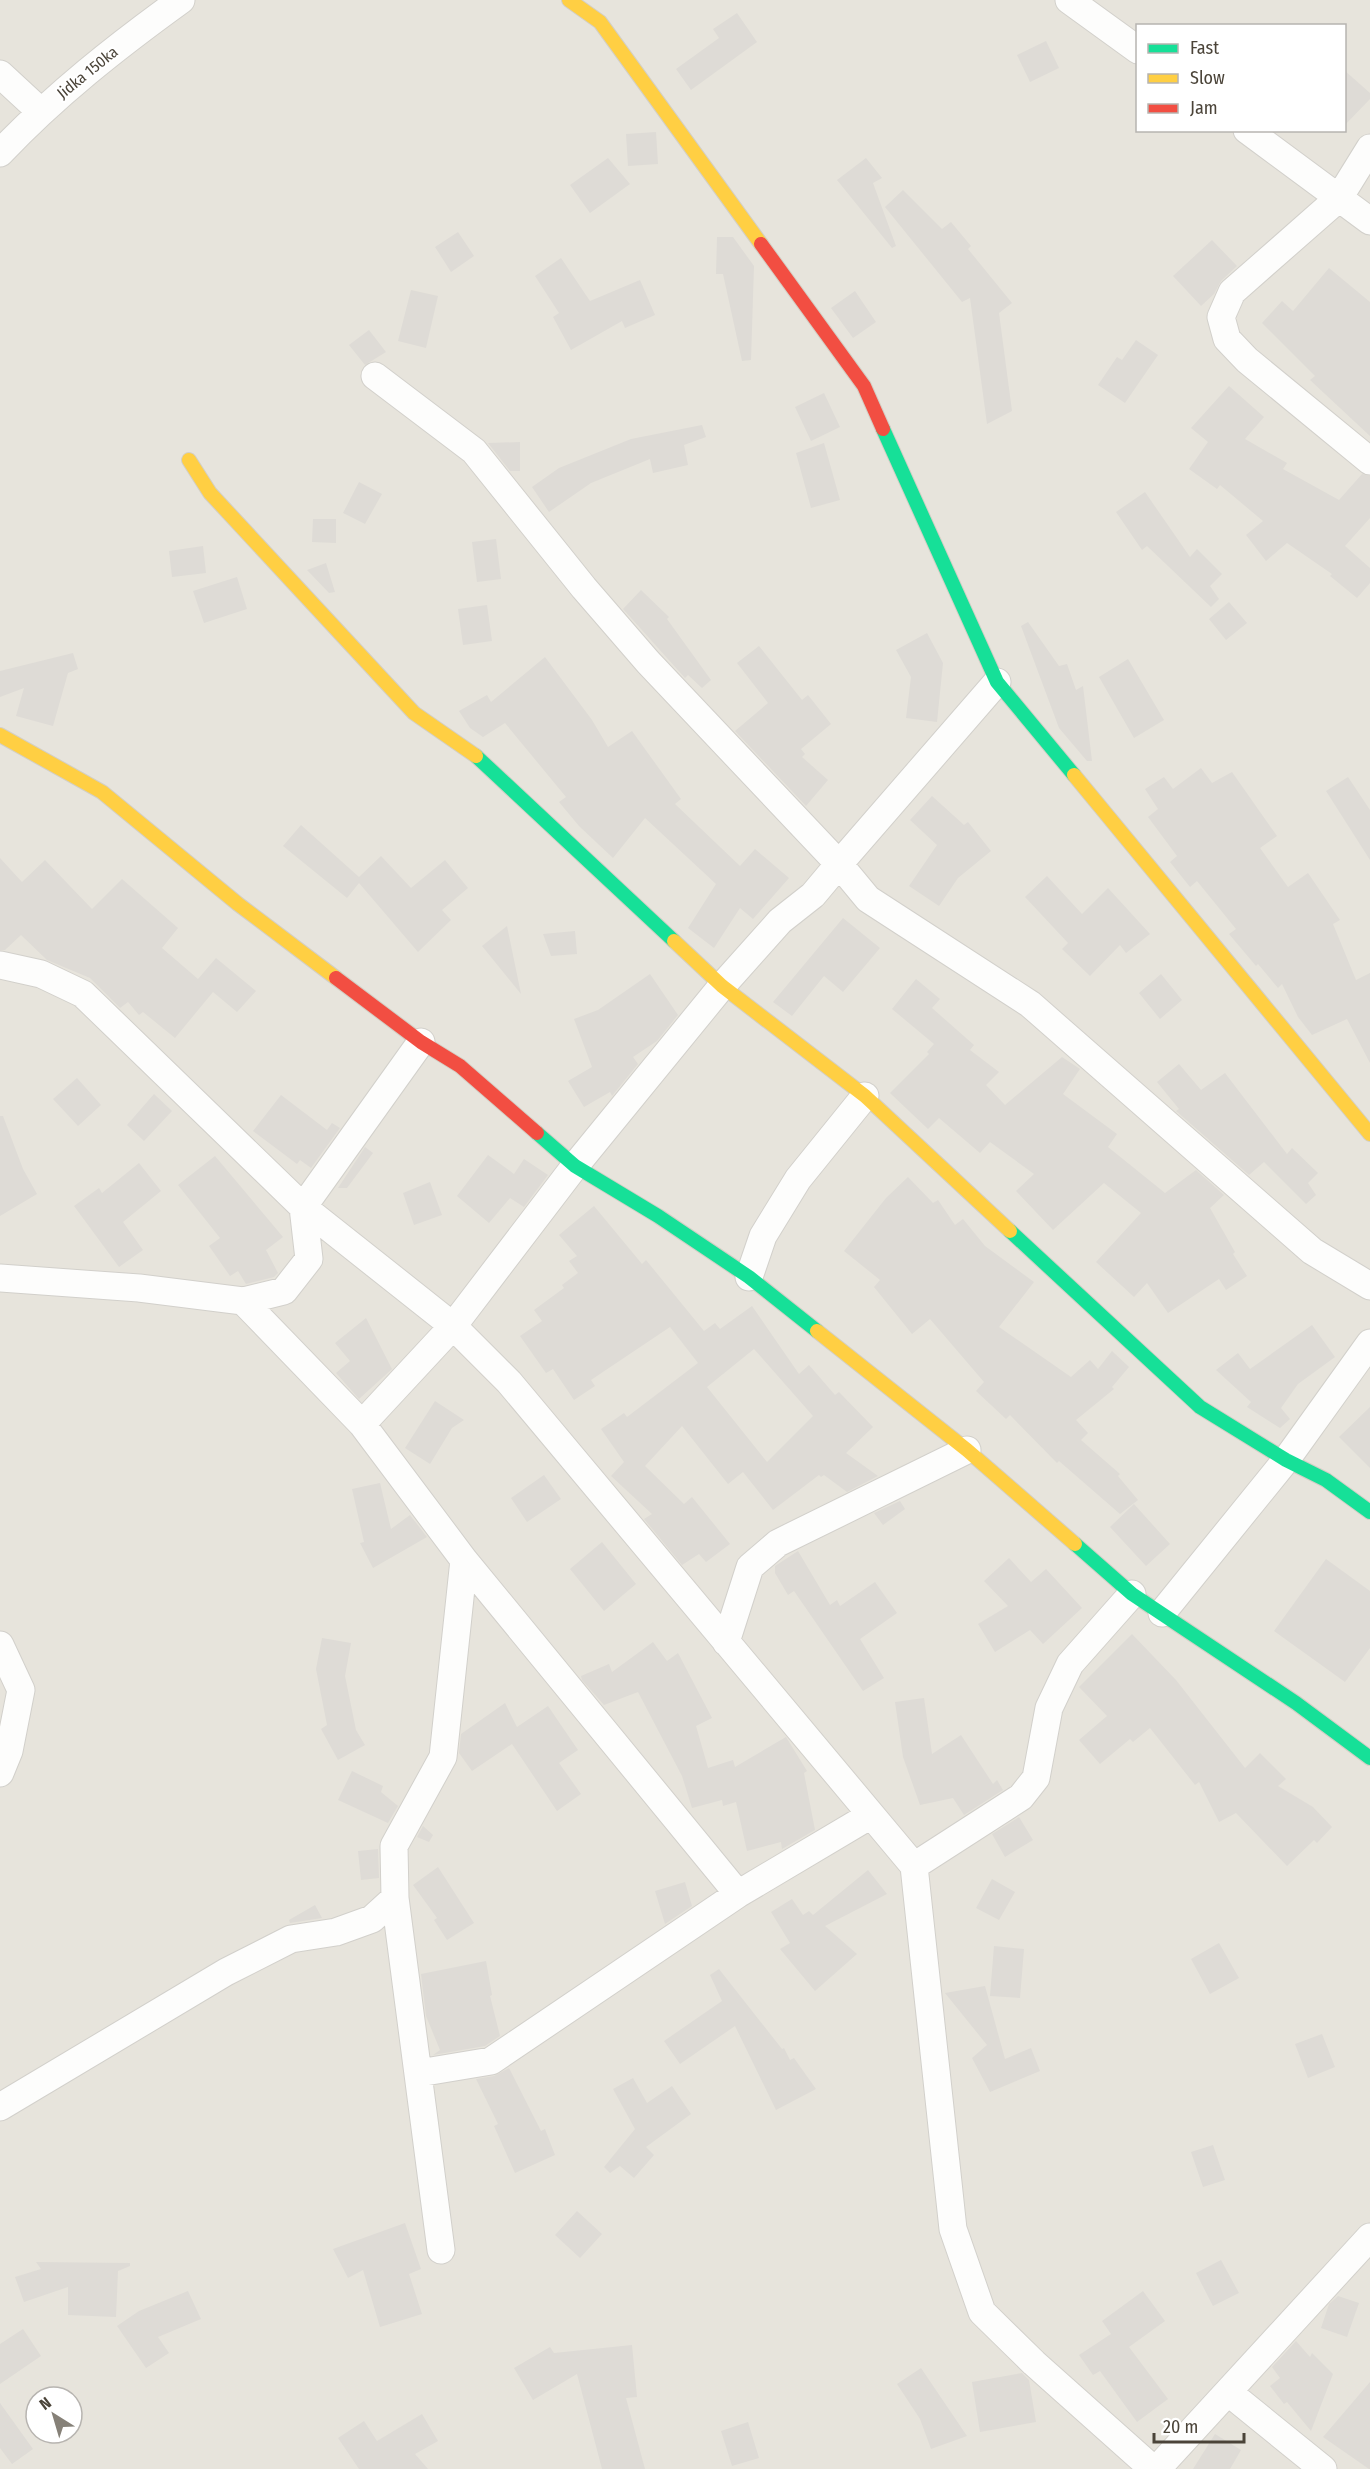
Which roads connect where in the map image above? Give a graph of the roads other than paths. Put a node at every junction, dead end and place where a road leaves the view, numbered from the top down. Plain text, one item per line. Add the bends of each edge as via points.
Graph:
1 (181, 0) edge
2 (569, 0) edge
3 (1069, 0) edge
4 (1136, 49) edge
5 (0, 74) edge
6 (40, 111) junction
7 (1250, 132) edge
8 (1370, 148) edge
9 (0, 153) edge
10 (1339, 198) junction
11 (1370, 221) edge
12 (375, 376) dead end
13 (189, 460) dead end
14 (1370, 461) edge
15 (997, 682) junction
16 (0, 735) edge
17 (839, 864) junction
18 (0, 965) edge
19 (722, 986) junction
20 (421, 1041) junction
21 (866, 1096) junction
22 (1370, 1134) edge
23 (575, 1166) junction
24 (303, 1207) junction
25 (748, 1277) junction
26 (0, 1278) edge
27 (1370, 1286) edge
28 (243, 1301) junction
29 (453, 1326) junction
30 (1370, 1343) edge
31 (362, 1424) junction
32 (967, 1450) junction
33 (1286, 1460) junction
34 (1370, 1512) edge
35 (464, 1560) junction
36 (1132, 1594) junction
37 (1162, 1613) junction
38 (726, 1642) junction
39 (0, 1645) edge
40 (1370, 1758) edge
41 (0, 1773) edge
42 (871, 1815) junction
43 (914, 1866) junction
44 (738, 1894) junction
45 (395, 1898) junction
46 (419, 2073) junction
47 (0, 2107) edge
48 (1370, 2237) edge
49 (441, 2250) dead end
50 (1228, 2392) junction
51 (1155, 2469) edge
52 (1323, 2469) edge

1 - 6 street, Jidka 150ka via 102,58
2 - 15 street via 600,22 864,386
3 - 4 street
5 - 6 street
6 - 9 street, Jidka 150ka
7 - 10 street
8 - 10 street
10 - 11 street
10 - 14 street via 1232,292 1221,317 1227,339 1247,360
12 - 17 street via 474,452 641,654
13 - 19 street via 210,493 414,713 472,752
15 - 17 street
15 - 22 street
16 - 20 street via 102,792 238,904
17 - 19 street via 813,895 780,921
17 - 27 street via 868,899 1030,1004 1312,1251
18 - 24 street via 41,974 83,994
19 - 21 street
19 - 23 street
20 - 23 street via 460,1066
20 - 24 street
21 - 25 street via 798,1179 763,1236
21 - 33 street via 1200,1407
23 - 25 street
23 - 29 street
24 - 28 street via 309,1259 284,1291
24 - 29 street
25 - 32 street
26 - 28 street via 139,1288
28 - 31 street
29 - 31 street
29 - 38 street via 508,1382
30 - 33 street
31 - 35 street
32 - 36 street
32 - 38 street via 778,1543 750,1567
33 - 34 street via 1326,1480
33 - 37 street
35 - 44 street
35 - 45 street via 443,1757 394,1846
36 - 37 street
36 - 43 street via 1070,1664 1049,1708 1036,1778 1021,1797
37 - 40 street
38 - 42 street
39 - 41 street via 21,1690 9,1751
42 - 43 street
42 - 44 street
43 - 51 street via 953,2229 982,2312
44 - 46 street via 491,2061
45 - 46 street
45 - 47 street via 372,1919 336,1932 291,1939 226,1972
46 - 49 street
48 - 50 street
50 - 51 street
50 - 52 street

